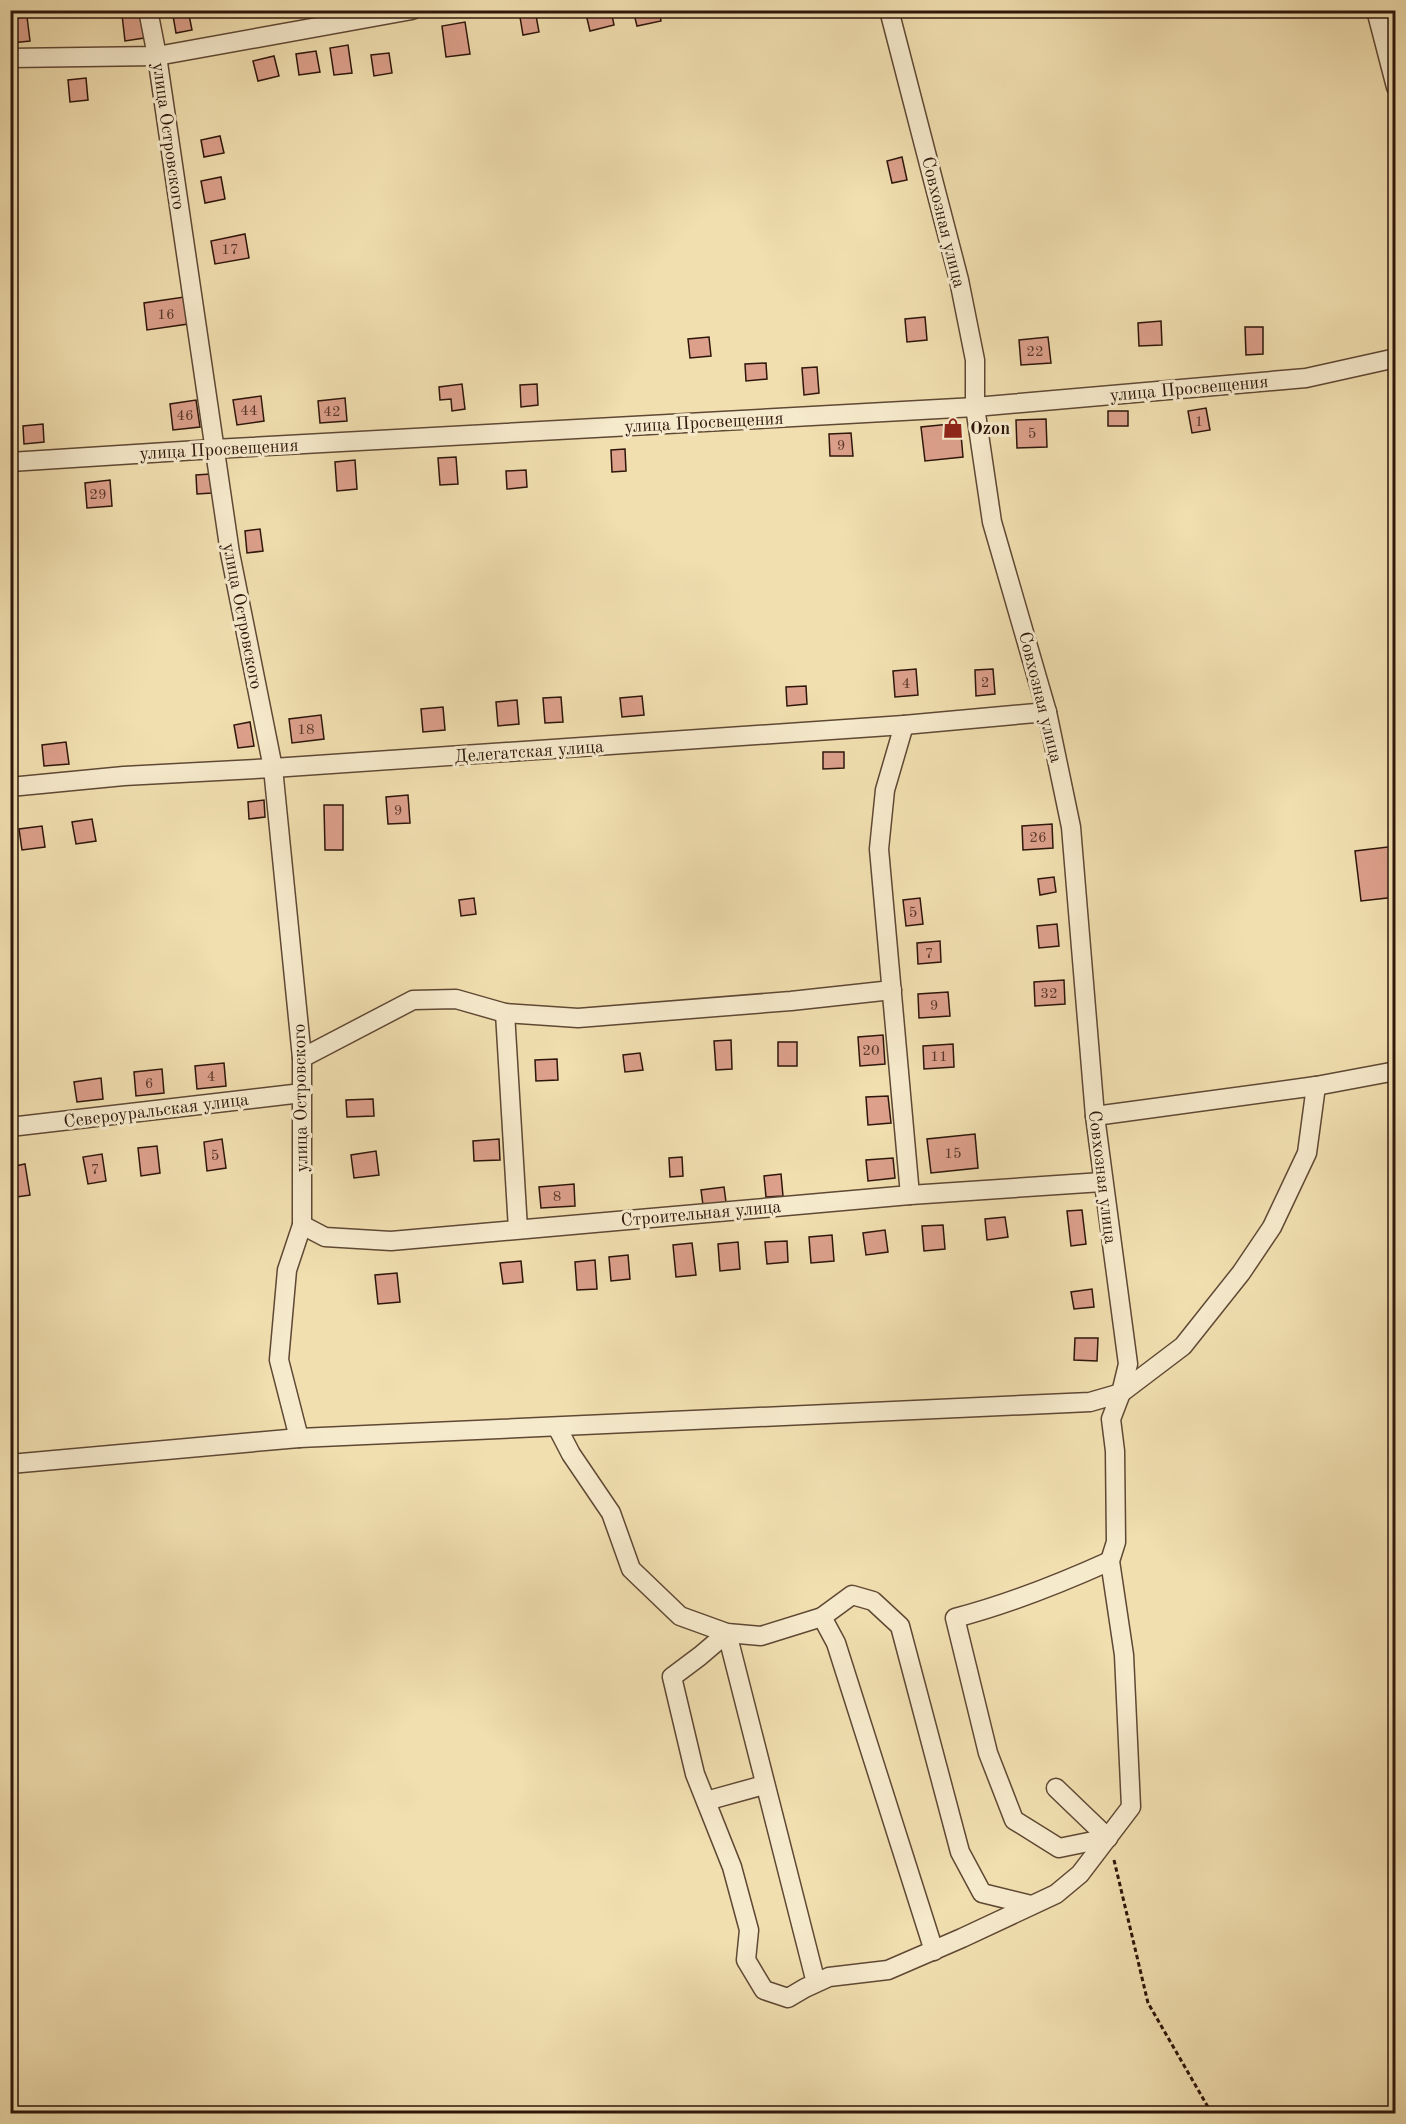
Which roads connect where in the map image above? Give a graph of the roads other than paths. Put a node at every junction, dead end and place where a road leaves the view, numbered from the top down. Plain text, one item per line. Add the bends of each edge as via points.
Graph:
1 (148, 10) edge
2 (412, 10) edge
3 (889, 10) edge
4 (1376, 10) edge
5 (157, 56) junction
6 (10, 58) edge
7 (1395, 87) edge
8 (1395, 357) edge
9 (975, 407) junction
10 (214, 448) junction
11 (10, 462) edge
12 (1047, 712) junction
13 (904, 725) junction
14 (273, 768) junction
15 (10, 787) edge
16 (892, 990) junction
17 (505, 1013) junction
18 (302, 1058) junction
19 (1395, 1071) edge
20 (1316, 1086) junction
21 (302, 1093) junction
22 (1095, 1116) junction
23 (10, 1127) edge
24 (1102, 1182) junction
25 (910, 1195) junction
26 (302, 1226) junction
27 (518, 1229) junction
28 (1121, 1393) junction
29 (557, 1427) junction
30 (299, 1438) junction
31 (10, 1464) edge
32 (1110, 1561) junction
33 (822, 1617) junction
34 (727, 1633) junction
35 (764, 1785) junction
36 (1056, 1788) dead end
37 (706, 1802) junction
38 (1108, 1838) junction
39 (1031, 1905) junction
40 (934, 1951) junction
41 (816, 1983) junction

1 - 5 street, улица Островского
2 - 5 street
3 - 9 street, Совхозная улица via 959,280 975,360
4 - 7 street
5 - 6 street
5 - 10 street, улица Островского
8 - 9 street, улица Просвещения via 1306,378
9 - 10 street, улица Просвещения
9 - 12 street, Совхозная улица via 992,522
10 - 11 street, улица Просвещения
10 - 14 street, улица Островского via 230,553
12 - 13 street, Делегатская улица
12 - 22 street, Совхозная улица via 1071,827
13 - 14 street, Делегатская улица
13 - 16 street via 885,790 879,849
14 - 15 street, Делегатская улица
14 - 18 street, улица Островского
16 - 17 street via 578,1018
16 - 25 street
17 - 18 street via 456,999 413,1000
17 - 27 street
18 - 21 street, улица Островского
19 - 20 street
20 - 22 street
20 - 28 street via 1307,1153 1272,1227 1183,1346
21 - 23 street, Североуральская улица
21 - 26 street, улица Островского
22 - 24 street, Совхозная улица
24 - 25 street, Строительная улица
24 - 28 street, Совхозная улица via 1128,1364
25 - 27 street, Строительная улица
26 - 27 street, Строительная улица via 325,1237 391,1241
26 - 30 street, улица Островского via 287,1270 279,1360
28 - 29 street via 1090,1402
28 - 32 street, Совхозная улица via 1111,1419 1116,1542
29 - 30 street
29 - 34 street via 611,1513 631,1569 680,1616
30 - 31 street
32 - 38 street, Совхозная улица via 1124,1655 1131,1807
32 - 38 street via 1011,1602 955,1618 988,1753 1014,1820 1059,1848
33 - 34 street via 761,1636
33 - 39 street via 852,1595 873,1601 900,1626 960,1852 982,1893
33 - 40 street via 837,1643
34 - 35 street
34 - 37 street, Совхозная улица via 672,1677 695,1774
35 - 37 street
35 - 41 street
36 - 38 street
37 - 41 street, Совхозная улица via 732,1867 749,1930 746,1960 764,1990 788,1998
38 - 39 street, Совхозная улица via 1080,1875 1056,1894
39 - 40 street, Совхозная улица
40 - 41 street, Совхозная улица via 888,1970 829,1977

